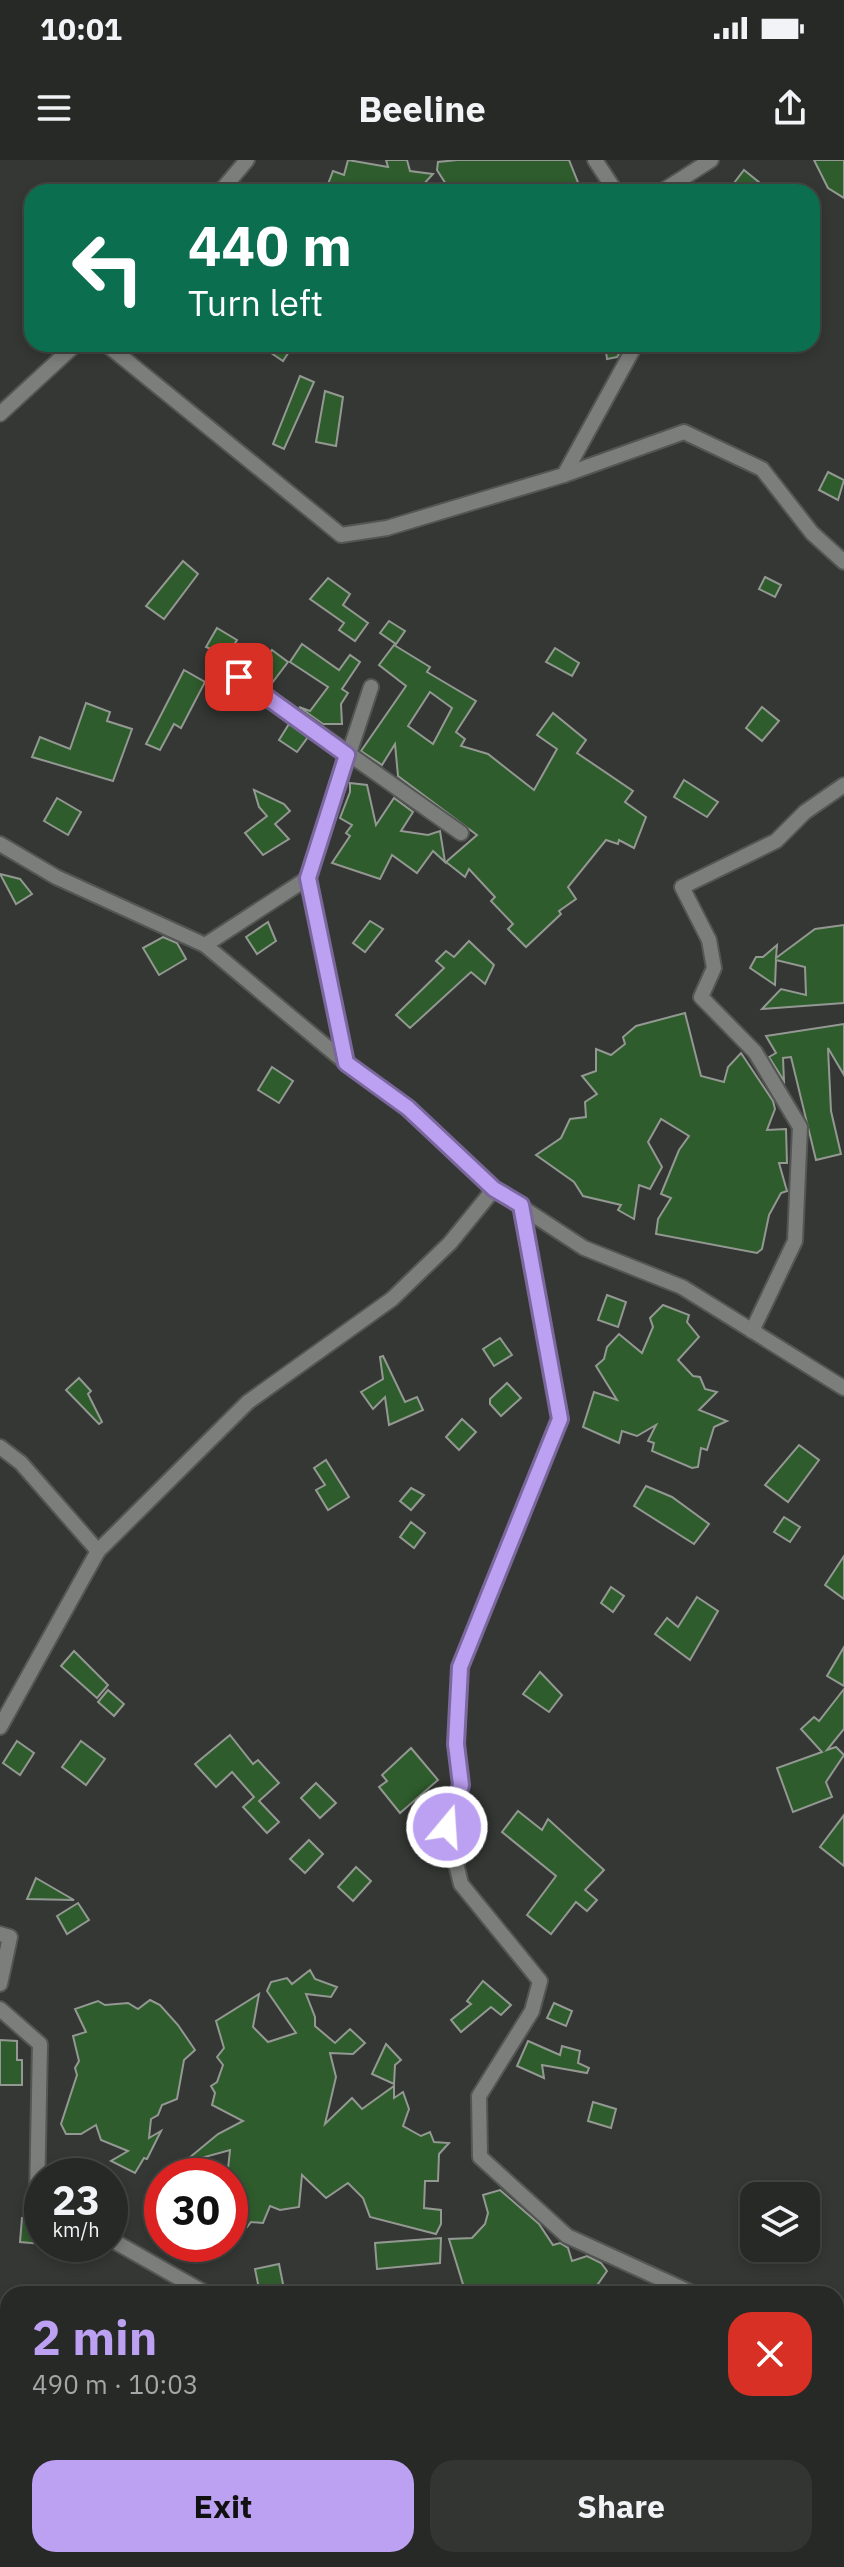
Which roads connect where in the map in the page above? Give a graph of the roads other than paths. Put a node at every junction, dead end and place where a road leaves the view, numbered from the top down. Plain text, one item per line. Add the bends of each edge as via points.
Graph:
1 (247, 160) edge
2 (595, 160) edge
3 (711, 160) edge
4 (227, 184) edge
5 (611, 184) edge
6 (674, 184) edge
7 (67, 352) edge
8 (116, 352) edge
9 (632, 352) edge
10 (0, 414) edge
11 (564, 475) junction
12 (844, 562) edge
13 (217, 661) dead end
14 (371, 687) dead end
15 (347, 755) junction
16 (844, 785) edge
17 (461, 833) dead end
18 (0, 844) edge
19 (308, 878) junction
20 (205, 945) junction
21 (346, 1063) junction
22 (494, 1189) junction
23 (521, 1205) junction
24 (752, 1331) junction
25 (844, 1388) edge
26 (0, 1447) edge
27 (98, 1551) junction
28 (0, 1727) edge
29 (0, 1934) edge
30 (0, 1984) edge
31 (0, 2009) edge
32 (38, 2158) edge
33 (128, 2249) edge
34 (193, 2286) edge
35 (676, 2286) edge

1 - 4 street
2 - 5 street
3 - 6 street
7 - 10 street
8 - 11 street via 341,535 401,524
9 - 11 street
11 - 12 street via 684,432 762,469 812,533
13 - 15 street
14 - 15 street
15 - 17 street
15 - 19 street
16 - 24 street via 776,841 682,887 709,940 714,968 701,997 755,1052 800,1127 795,1241
18 - 20 street via 56,877
19 - 20 street
19 - 21 street
20 - 21 street
21 - 22 street via 408,1108
22 - 23 street
22 - 27 street via 450,1243 392,1299 248,1402
23 - 24 street via 584,1248 682,1287
23 - 35 street via 560,1419 460,1667 456,1744 461,1785 447,1827 461,1884 540,1981 532,2011 479,2096 480,2157 567,2236
24 - 25 street
26 - 27 street via 21,1463
27 - 28 street
29 - 30 street via 10,1937
31 - 32 street via 40,2044
33 - 34 street

